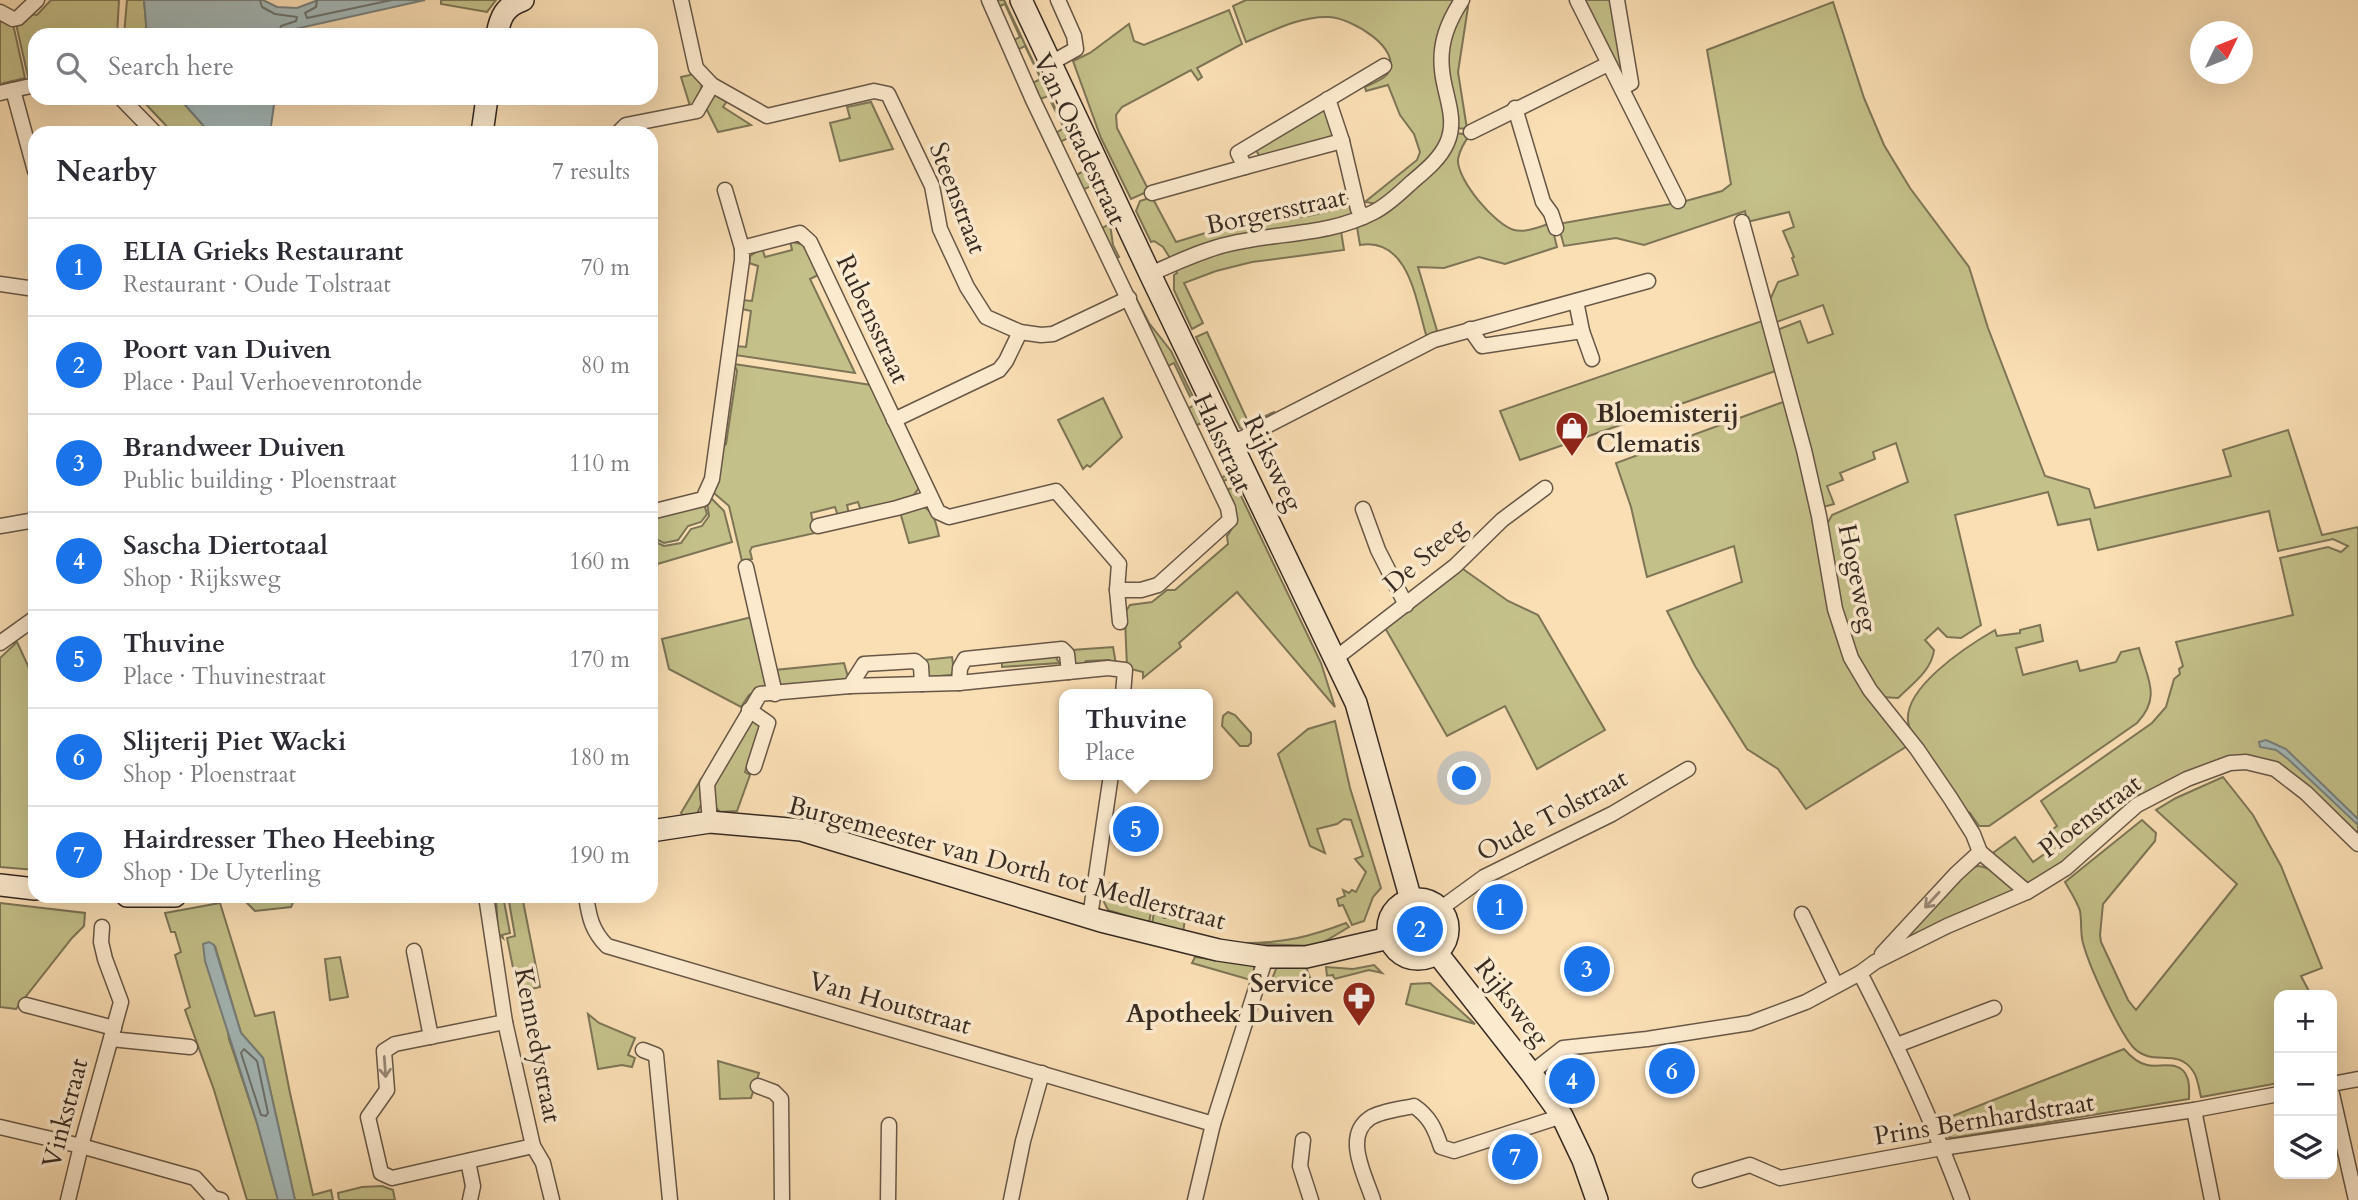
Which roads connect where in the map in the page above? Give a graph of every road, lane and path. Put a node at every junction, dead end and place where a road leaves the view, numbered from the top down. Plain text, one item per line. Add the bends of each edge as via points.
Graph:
1 (37, 0) edge
2 (523, 0) edge
3 (681, 0) edge
4 (989, 0) edge
5 (1021, 0) edge
6 (1058, 0) edge
7 (1462, 0) edge
8 (1577, 0) edge
9 (1617, 0) edge
10 (0, 12) edge
11 (498, 28) edge
12 (1051, 63) junction
13 (1608, 64) junction
14 (1384, 66) dead end
15 (712, 85) junction
16 (28, 87) edge
17 (1622, 88) junction
18 (6, 92) edge
19 (1328, 99) junction
20 (128, 105) edge
21 (486, 105) edge
22 (1516, 108) junction
23 (148, 126) edge
24 (483, 126) edge
25 (625, 126) edge
26 (1471, 132) dead end
27 (1342, 141) junction
28 (28, 152) edge
29 (1245, 167) junction
30 (725, 190) dead end
31 (1152, 193) dead end
32 (1678, 201) dead end
33 (1363, 217) junction
34 (1742, 222) dead end
35 (1556, 228) dead end
36 (742, 248) junction
37 (1150, 274) junction
38 (1647, 281) dead end
39 (0, 284) edge
40 (28, 287) edge
41 (1129, 298) junction
42 (1576, 301) junction
43 (1470, 329) junction
44 (1582, 331) junction
45 (1020, 332) junction
46 (1592, 359) dead end
47 (894, 420) junction
48 (1231, 442) junction
49 (1545, 488) dead end
50 (930, 498) junction
51 (1363, 509) dead end
52 (658, 510) edge
53 (28, 521) edge
54 (0, 526) edge
55 (818, 526) dead end
56 (746, 567) dead end
57 (1116, 590) junction
58 (1406, 605) junction
59 (1120, 622) dead end
60 (28, 623) edge
61 (0, 643) edge
62 (1336, 658) junction
63 (1069, 672) junction
64 (959, 683) junction
65 (922, 684) junction
66 (850, 686) junction
67 (1123, 689) edge
68 (775, 694) junction
69 (749, 710) junction
70 (754, 767) dead end
71 (1689, 769) dead end
72 (1110, 780) edge
73 (710, 822) junction
74 (658, 830) edge
75 (2358, 844) edge
76 (1980, 852) junction
77 (0, 885) edge
78 (28, 887) edge
79 (2027, 892) junction
80 (1410, 900) junction
81 (487, 903) edge
82 (587, 903) edge
83 (1440, 909) junction
84 (1802, 914) dead end
85 (1090, 917) junction
86 (103, 927) dead end
87 (1389, 938) junction
88 (414, 951) dead end
89 (1437, 953) junction
90 (1266, 957) junction
91 (1875, 962) junction
92 (1860, 973) junction
93 (1836, 985) junction
94 (26, 1005) dead end
95 (1994, 1008) dead end
96 (505, 1022) junction
97 (112, 1033) junction
98 (431, 1037) junction
99 (1897, 1045) junction
100 (190, 1047) dead end
101 (643, 1050) dead end
102 (1042, 1073) junction
103 (1531, 1073) junction
104 (2358, 1079) edge
105 (2337, 1083) edge
106 (758, 1086) dead end
107 (2274, 1095) edge
108 (2194, 1110) junction
109 (1562, 1116) junction
110 (2337, 1116) edge
111 (1213, 1124) junction
112 (889, 1125) dead end
113 (0, 1127) edge
114 (1303, 1140) dead end
115 (80, 1146) junction
116 (533, 1146) junction
117 (1942, 1148) junction
118 (468, 1161) junction
119 (1700, 1180) dead end
120 (68, 1200) edge
121 (221, 1200) edge
122 (470, 1200) edge
123 (552, 1200) edge
124 (670, 1200) edge
125 (782, 1200) edge
126 (888, 1200) edge
127 (1011, 1200) edge
128 (1195, 1200) edge
129 (1311, 1200) edge
130 (1373, 1200) edge
131 (1597, 1200) edge
132 (1962, 1200) edge
133 (2212, 1200) edge
134 (2356, 1200) edge

1 - 10 street via 18,18
2 - 11 street via 510,5
3 - 15 street, Steenstraat via 696,68
4 - 41 street, Van Ostadestraat
5 - 12 street, Rijksweg
6 - 12 street via 1076,49
7 - 33 street, Borgersstraat via 1443,41 1442,69 1452,119 1447,145 1425,171
8 - 13 street
9 - 17 street via 1631,83
12 - 37 street, Rijksweg
13 - 17 street
13 - 22 street
14 - 19 street
15 - 25 street via 697,111
15 - 45 street, Steenstraat via 767,116 874,91 888,94 932,186 940,229 967,287 986,317
16 - 18 street
17 - 32 street
18 - 28 street
19 - 27 street
19 - 29 street via 1238,153
20 - 23 street
21 - 24 street
22 - 26 street
22 - 35 street
27 - 29 street
27 - 33 street
29 - 31 street
30 - 36 street
33 - 37 street, Borgersstraat via 1328,229 1228,244
34 - 76 street, Hogeweg via 1804,450 1835,609 1852,659 1951,799
36 - 47 street, Rubensstraat via 800,233 810,242
36 - 52 street via 730,360 707,495
37 - 48 street, Rijksweg
38 - 42 street
39 - 40 street
41 - 45 street, Steenstraat via 1054,334
41 - 57 street, Halsstraat via 1230,520 1158,585
42 - 43 street
42 - 44 street
43 - 44 street via 1482,346
43 - 48 street via 1434,340
44 - 46 street
45 - 47 street via 999,370
47 - 50 street, Rubensstraat
48 - 62 street, Rijksweg
49 - 58 street, De Steeg
50 - 55 street
50 - 57 street via 938,512 949,517 1056,491 1119,564
51 - 58 street
53 - 54 street
56 - 68 street
57 - 59 street
58 - 62 street, De Steeg
60 - 61 street
62 - 80 street, Rijksweg via 1356,703
63 - 64 street
63 - 64 street via 1062,649 965,659
63 - 67 street via 1125,670
64 - 65 street
65 - 66 street
65 - 66 street via 915,661 864,664
66 - 68 street
68 - 69 street via 760,694
69 - 70 street via 768,723
69 - 73 street via 707,783
71 - 83 street, Oude Tolstraat via 1612,814 1484,877
72 - 85 street
73 - 74 street, Burgemeester van Dorth tot Medlerstraat
73 - 85 street, Burgemeester van Dorth tot Medlerstraat via 801,830
75 - 79 street, Ploenstraat via 2275,769 2246,762 2230,764 2187,779 2137,805 2066,868
76 - 79 street, Hogeweg
76 -> 91 street, Ploenstraat
77 - 78 street
79 - 91 street, Ploenstraat
80 - 83 street via 1429,901
80 - 87 street via 1391,916
81 - 96 street, Kennedystraat
82 - 102 street, Van Houtstraat via 597,936 607,946
83 - 89 street via 1448,933
84 - 93 street
85 - 90 street, Burgemeester van Dorth tot Medlerstraat via 1218,950
86 - 97 street, Vinkstraat via 105,959 121,1002
87 - 89 street via 1407,957 1422,959
87 - 90 street, Burgemeester van Dorth tot Medlerstraat via 1306,957
88 - 98 street
89 - 103 street, Rijksweg
90 - 111 street
91 - 92 street, Ploenstraat
92 - 93 street, Ploenstraat
92 - 99 street
93 - 103 street, Ploenstraat via 1750,1023 1563,1048
94 - 97 street, Vinkstraat
95 - 99 street
96 - 98 street
96 - 116 street, Kennedystraat
97 - 100 street, Vinkstraat
97 - 115 street, Vinkstraat
98 -> 118 street via 395,1044 384,1051 387,1090 368,1117 381,1173 391,1178
99 - 117 street
101 - 124 street via 656,1055
102 - 111 street, Van Houtstraat
102 - 127 street
103 - 109 street, Rijksweg
104 - 105 street
106 - 125 street via 781,1098
107 - 108 street, Prins Bernhardstraat
108 - 117 street, Prins Bernhardstraat
108 - 133 street
109 - 130 street via 1454,1151 1441,1147 1434,1126 1414,1106 1372,1117 1360,1128 1355,1142
109 - 131 street, Rijksweg
110 - 134 street
111 - 128 street
112 - 126 street
113 - 115 street
114 - 129 street via 1300,1166
115 - 120 street, Vinkstraat
115 - 121 street via 195,1178
116 - 118 street
116 - 123 street, Kennedystraat via 543,1163
117 - 119 street, Prins Bernhardstraat via 1780,1178 1750,1165
117 - 132 street
118 - 122 street via 473,1186

